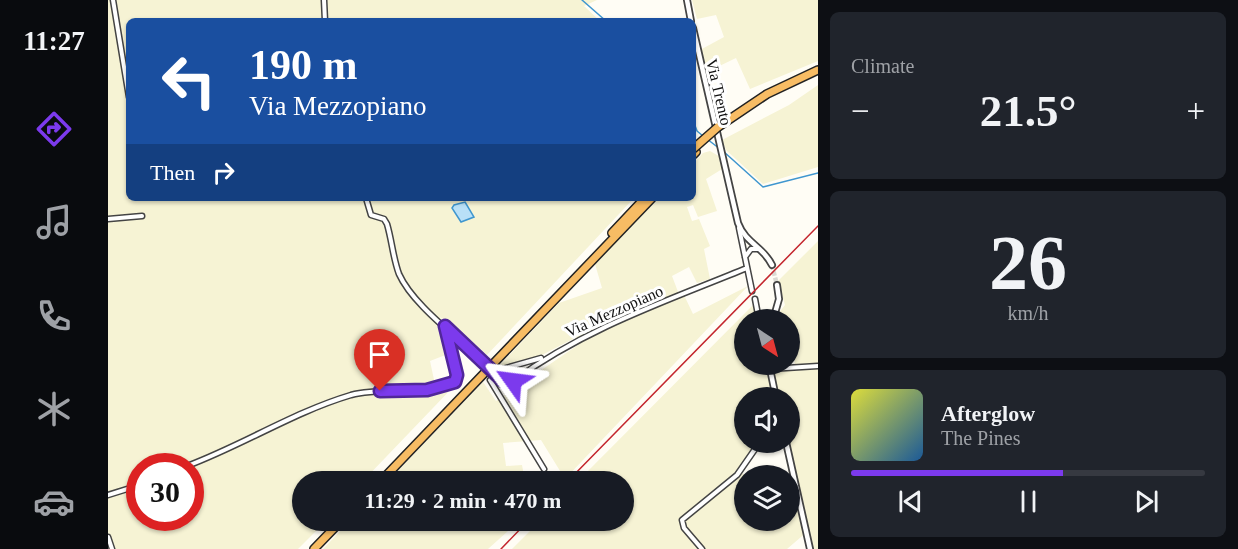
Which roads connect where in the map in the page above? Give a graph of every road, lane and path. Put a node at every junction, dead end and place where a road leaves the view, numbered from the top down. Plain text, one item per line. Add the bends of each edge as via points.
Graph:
1 (113, 0) edge
2 (324, 0) edge
3 (687, 0) edge
4 (325, 18) edge
5 (690, 18) edge
6 (696, 41) edge
7 (818, 70) edge
8 (818, 75) edge
9 (126, 79) edge
10 (718, 129) junction
11 (696, 150) edge
12 (367, 201) edge
13 (642, 201) edge
14 (649, 201) edge
15 (142, 216) dead end
16 (108, 219) edge
17 (738, 223) junction
18 (750, 243) junction
19 (759, 249) junction
20 (746, 251) junction
21 (772, 265) tunnel mouth
22 (747, 268) junction
23 (777, 285) tunnel mouth
24 (753, 291) dead end
25 (755, 299) dead end
26 (757, 309) edge
27 (776, 309) edge
28 (445, 326) junction
29 (550, 355) junction
30 (800, 366) edge
31 (818, 366) edge
32 (752, 453) edge
33 (788, 453) edge
34 (204, 458) edge
35 (544, 469) dead end
36 (384, 471) edge
37 (391, 471) edge
38 (126, 489) edge
39 (108, 495) edge
40 (326, 531) edge
41 (331, 531) edge
42 (108, 537) edge
43 (112, 549) edge
44 (309, 549) edge
45 (314, 549) edge
46 (702, 549) edge
47 (810, 549) edge

1 - 9 street
2 - 4 street
3 - 5 street
6 - 17 street, Via Trento
7 - 10 highway via 767,94
8 - 10 highway
10 - 11 highway, bridge
12 - 28 street, Via Mezzopiano via 371,215 387,224 401,278
13 - 36 highway
14 - 37 highway
15 - 16 street
17 - 18 street, Via Trento
17 - 20 street
18 - 19 street
18 - 20 street
19 - 20 street
19 - 21 street
20 - 22 street
22 - 24 street
22 - 29 street, Via Mezzopiano via 585,335
23 - 27 street
25 - 26 street
28 - 29 street, Via Mezzopiano, bridge via 503,381 513,381
28 - 34 street via 457,375 455,382 427,390 364,392 333,401
29 - 35 street via 499,370 490,380
30 - 31 street
32 - 46 street via 737,475 682,520
33 - 47 street
38 - 39 street
40 - 44 highway
41 - 45 highway
42 - 43 street

